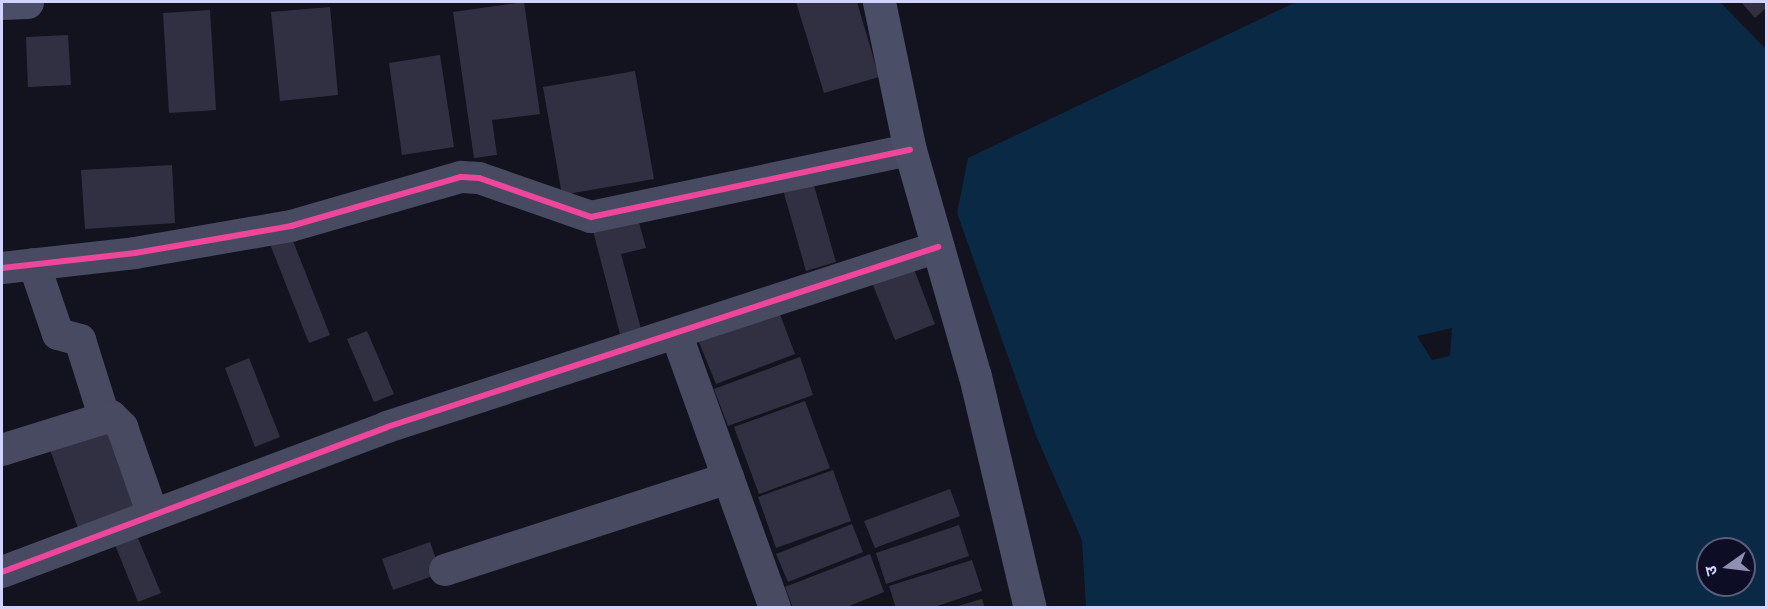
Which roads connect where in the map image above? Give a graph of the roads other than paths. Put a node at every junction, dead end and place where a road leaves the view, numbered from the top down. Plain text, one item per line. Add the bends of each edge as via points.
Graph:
1 (27, 2) edge
2 (879, 2) edge
3 (2, 3) edge
4 (910, 150) junction
5 (938, 247) junction
6 (34, 264) junction
7 (2, 268) edge
8 (676, 333) junction
9 (104, 416) junction
10 (2, 450) edge
11 (728, 478) junction
12 (153, 515) junction
13 (445, 570) dead end
14 (2, 572) edge
15 (775, 608) edge
16 (1030, 608) edge

1 - 3 main road
2 - 4 main road
4 - 5 main road
4 - 6 street via 591,217 479,178 461,177 291,226
5 - 8 street
5 - 16 main road
6 - 7 street
6 - 9 street via 58,334 80,340
8 - 11 street
8 - 12 street via 387,427
9 - 10 street
9 - 12 street via 122,427
11 - 13 street
11 - 15 street
12 - 14 street

